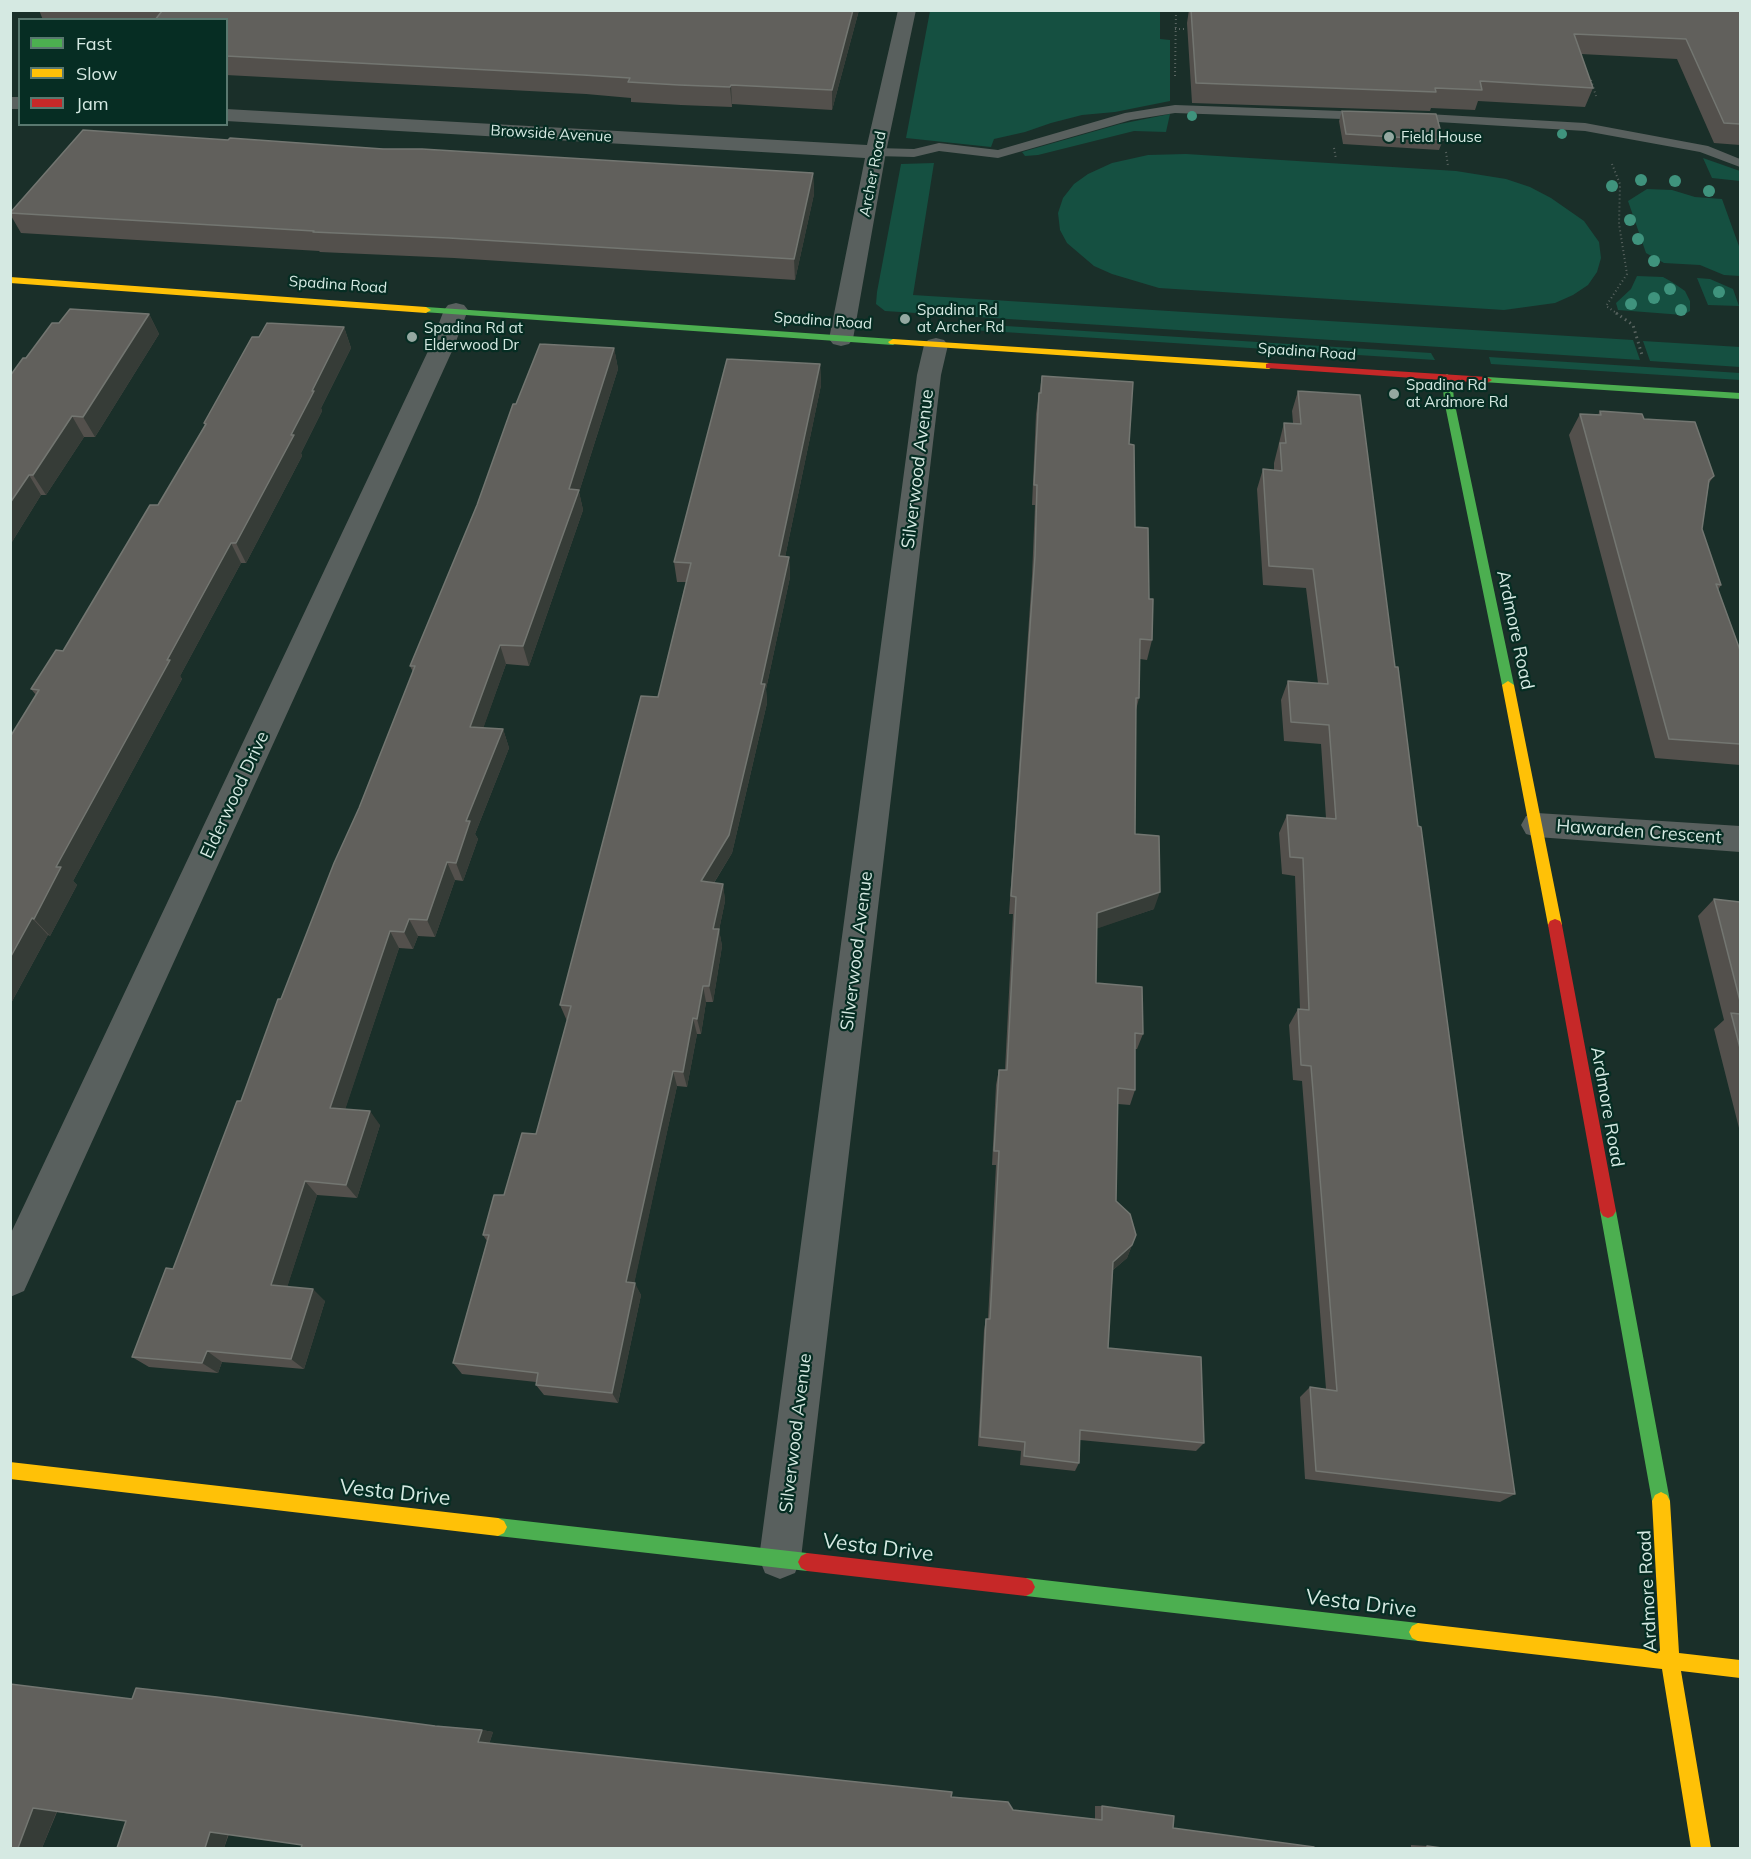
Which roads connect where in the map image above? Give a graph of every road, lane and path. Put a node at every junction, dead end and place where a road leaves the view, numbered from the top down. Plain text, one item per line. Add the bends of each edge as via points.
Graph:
1 (907, 10) edge
2 (1176, 10) edge
3 (1175, 28) junction
4 (1187, 29) dead end
5 (1175, 42) dead end
6 (228, 115) edge
7 (1334, 144) dead end
8 (1445, 150) edge
9 (876, 152) junction
10 (1336, 159) dead end
11 (1740, 163) edge
12 (1612, 164) dead end
13 (1448, 166) dead end
14 (10, 280) edge
15 (456, 310) junction
16 (841, 339) junction
17 (936, 345) junction
18 (1645, 364) dead end
19 (1447, 377) junction
20 (1740, 396) edge
21 (1537, 825) junction
22 (1740, 839) edge
23 (10, 1278) edge
24 (10, 1470) edge
25 (780, 1558) junction
26 (1670, 1662) junction
27 (1740, 1669) edge
28 (1701, 1848) edge

1 - 9 street, Archer Road
2 - 3 path
3 - 4 path
3 - 5 path
6 - 9 street, Browside Avenue
7 - 10 path
8 - 13 path
9 - 11 lane via 914,153 939,147 998,154 1164,110 1391,116 1585,127 1703,149
9 - 16 street, Archer Road
12 - 18 path via 1620,184 1619,224 1626,274 1606,306 1633,325
14 - 15 street, Spadina Road
15 - 16 street, Spadina Road
15 - 23 street, Elderwood Drive
16 - 17 street, Spadina Road
17 - 19 street, Spadina Road
17 - 25 street, Silverwood Avenue via 929,375
19 - 20 street, Spadina Road
19 - 21 street, Ardmore Road
21 - 22 street, Hawarden Crescent
21 - 26 street, Ardmore Road via 1661,1497
24 - 25 street, Vesta Drive
25 - 26 street, Vesta Drive
26 - 27 street, Vesta Drive
26 - 28 street, Ardmore Road

